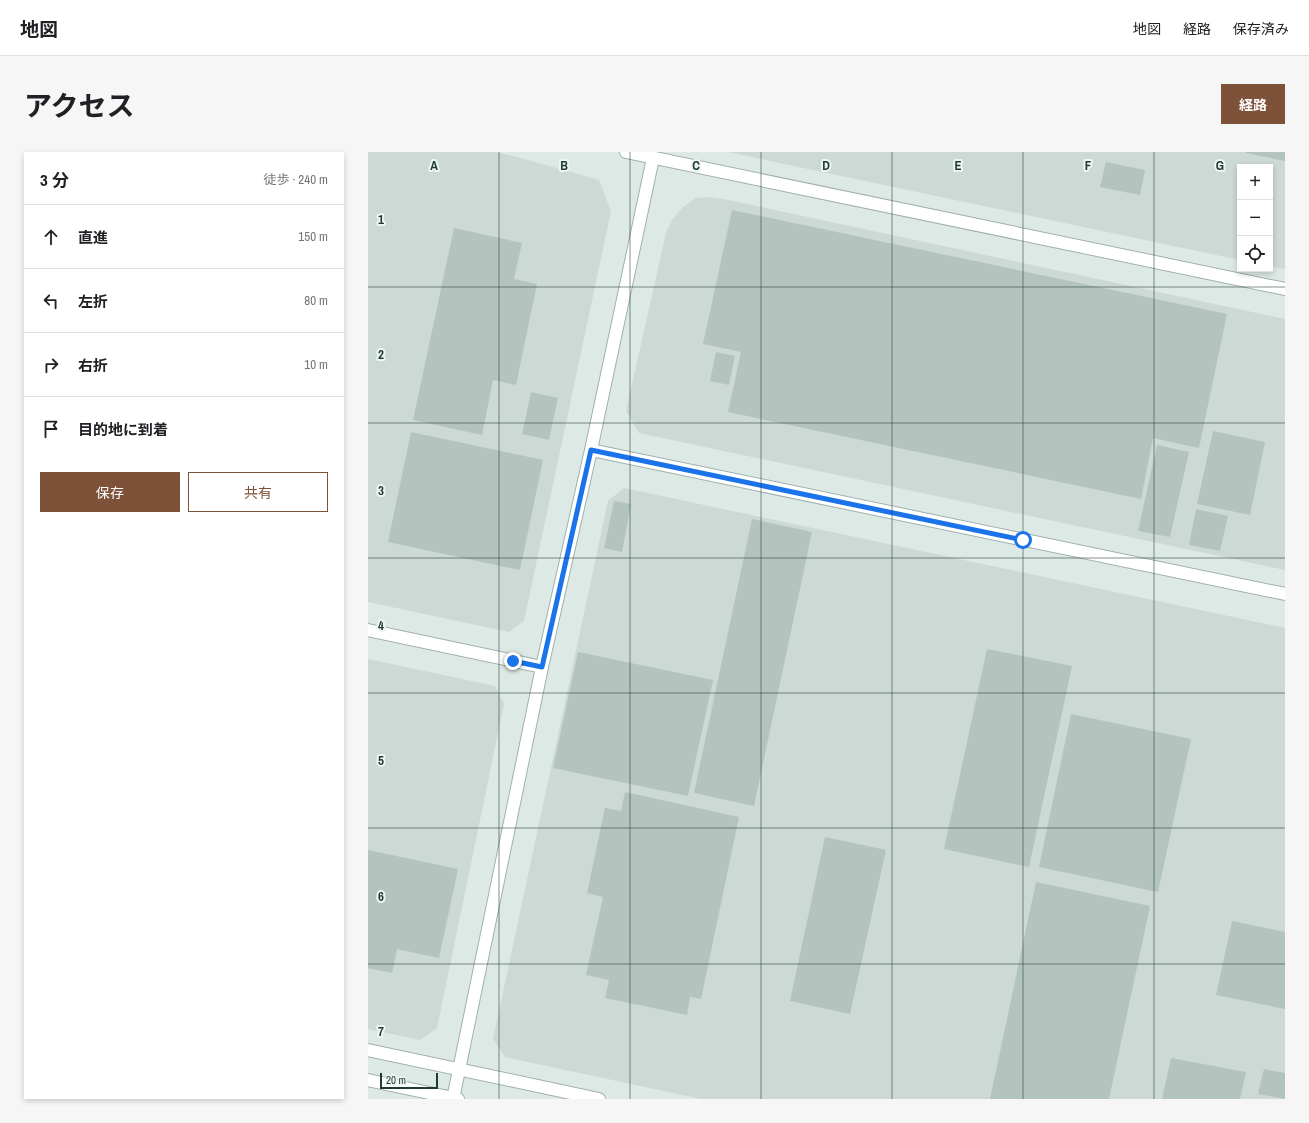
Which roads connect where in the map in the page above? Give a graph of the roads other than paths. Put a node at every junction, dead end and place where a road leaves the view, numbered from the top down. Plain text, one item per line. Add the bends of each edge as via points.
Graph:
1 (626, 152) edge
2 (653, 158) junction
3 (1285, 289) edge
4 (591, 450) junction
5 (1285, 594) edge
6 (368, 630) edge
7 (542, 667) junction
8 (368, 1050) edge
9 (460, 1069) junction
10 (368, 1080) edge
11 (455, 1099) edge
12 (599, 1099) edge

1 - 2 street
2 - 3 street
2 - 4 street
4 - 5 street
4 - 7 street
6 - 7 street
7 - 9 street
8 - 9 street
9 - 11 street
9 - 12 street
10 - 11 street

